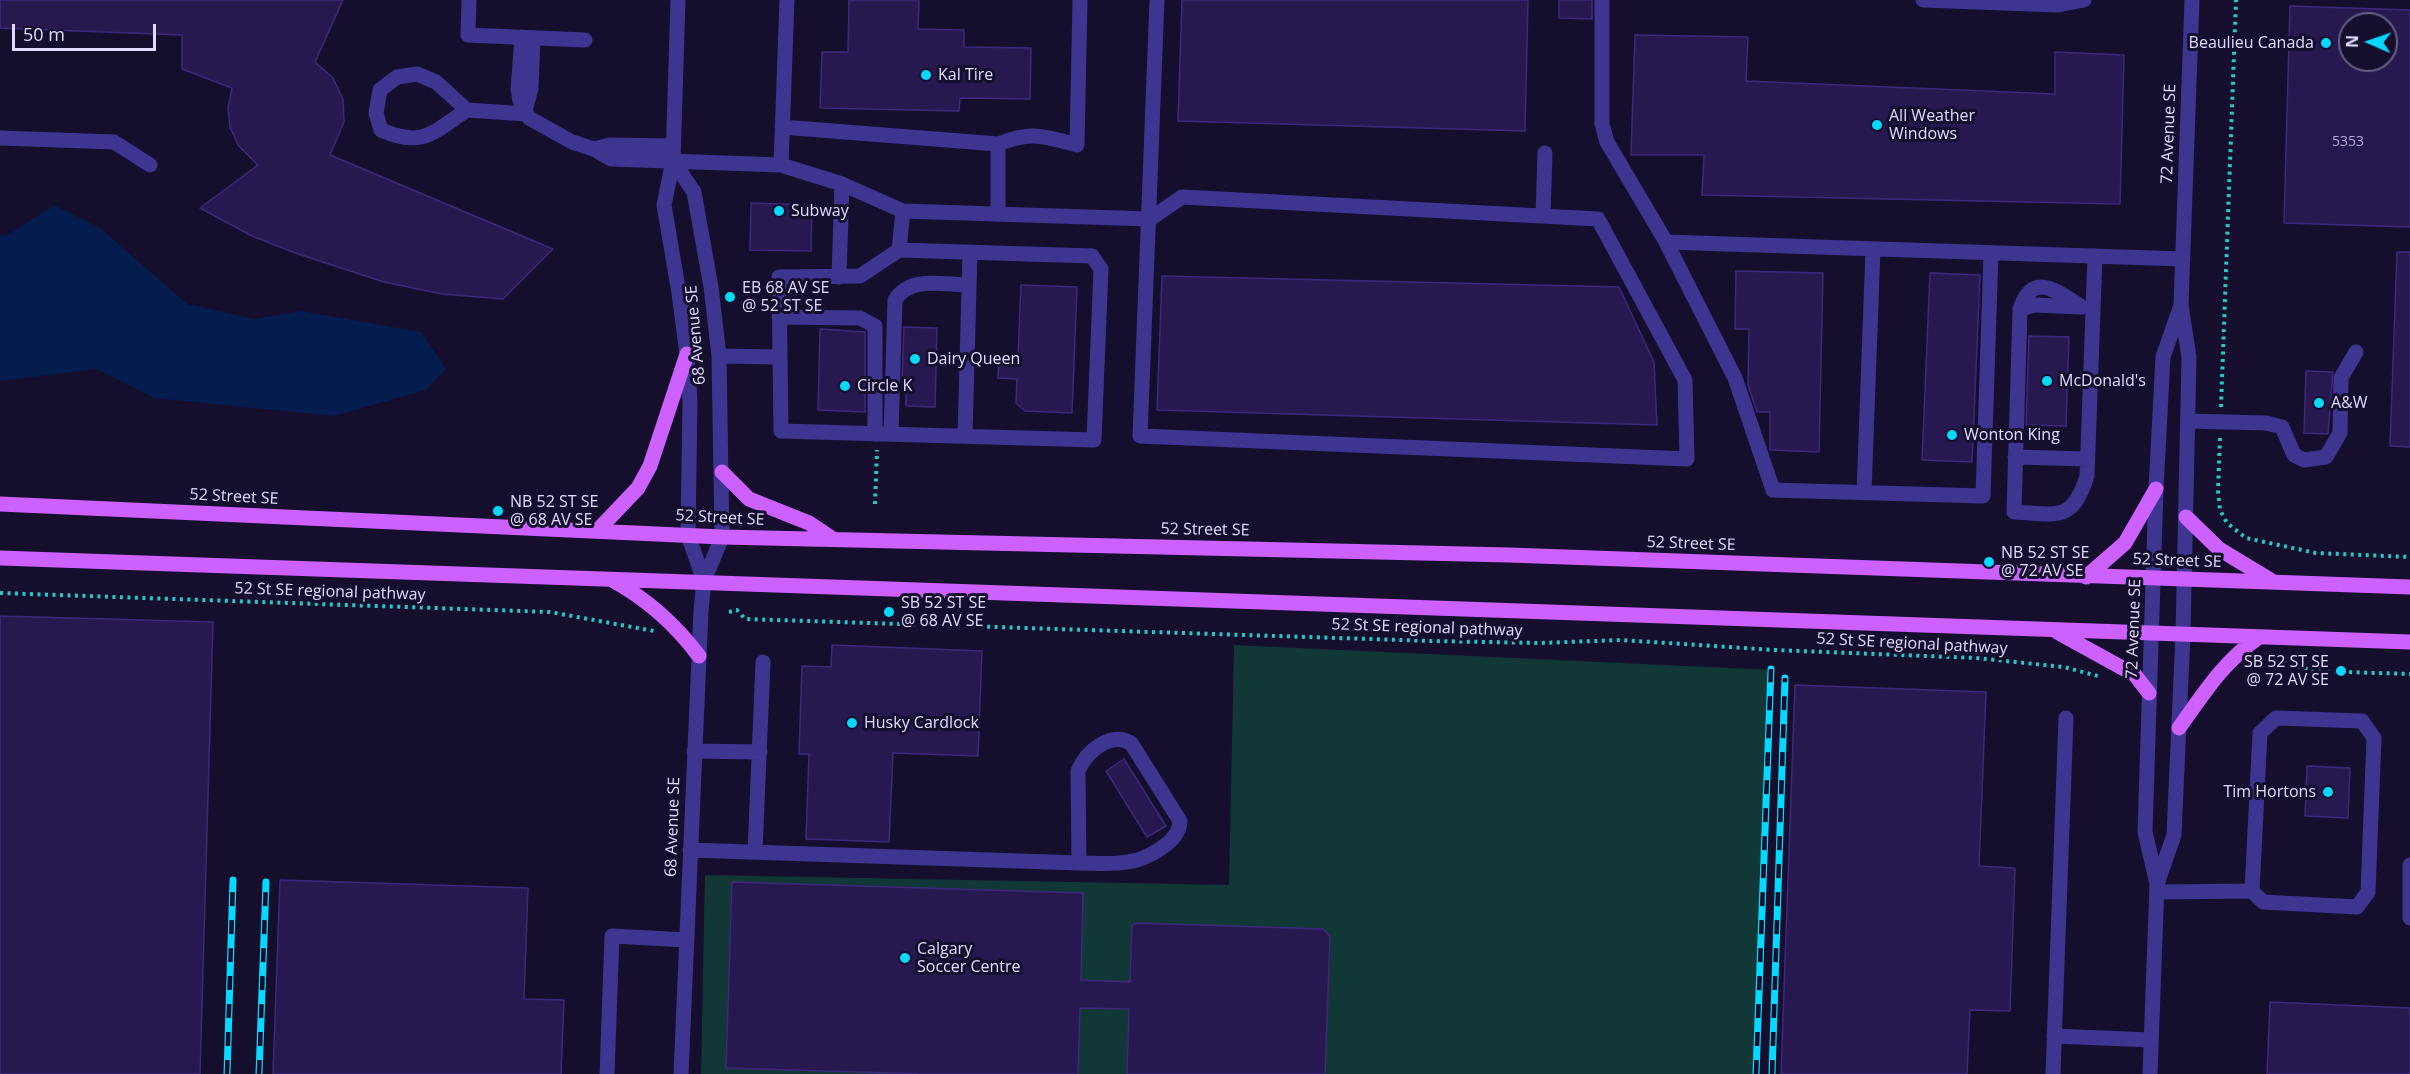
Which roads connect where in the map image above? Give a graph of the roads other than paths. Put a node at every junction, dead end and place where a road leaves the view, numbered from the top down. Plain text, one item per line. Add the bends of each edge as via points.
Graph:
1 (469, 0) edge
2 (678, 0) edge
3 (787, 0) edge
4 (1080, 0) edge
5 (1157, 0) edge
6 (1602, 0) edge
7 (1923, 0) edge
8 (2084, 0) edge
9 (2192, 0) edge
10 (527, 37) junction
11 (585, 40) dead end
12 (467, 110) junction
13 (526, 112) junction
14 (782, 127) junction
15 (0, 138) edge
16 (998, 144) junction
17 (1545, 153) dead end
18 (673, 154) junction
19 (150, 165) dead end
20 (781, 165) junction
21 (842, 184) junction
22 (903, 211) junction
23 (998, 214) junction
24 (1543, 216) junction
25 (1150, 219) junction
26 (1666, 242) junction
27 (1873, 249) junction
28 (899, 250) junction
29 (970, 252) junction
30 (1991, 253) junction
31 (2095, 256) junction
32 (2183, 259) junction
33 (838, 277) junction
34 (969, 285) junction
35 (2181, 305) junction
36 (2087, 308) junction
37 (779, 317) junction
38 (2356, 352) dead end
39 (687, 354) junction
40 (719, 356) junction
41 (780, 357) junction
42 (2188, 421) junction
43 (881, 434) junction
44 (965, 436) junction
45 (2015, 457) junction
46 (2087, 459) junction
47 (722, 472) junction
48 (2156, 489) junction
49 (1864, 493) junction
50 (0, 504) edge
51 (2186, 517) junction
52 (597, 531) junction
53 (688, 535) junction
54 (722, 537) junction
55 (832, 539) junction
56 (0, 558) edge
57 (2086, 577) junction
58 (2154, 578) junction
59 (609, 579) junction
60 (2184, 579) junction
61 (704, 581) junction
62 (2274, 582) junction
63 (2410, 587) edge
64 (2051, 630) junction
65 (2152, 633) junction
66 (2183, 634) junction
67 (2259, 637) junction
68 (2410, 642) edge
69 (699, 656) junction
70 (763, 662) dead end
71 (2149, 693) junction
72 (2066, 718) dead end
73 (2179, 728) junction
74 (694, 751) junction
75 (760, 752) junction
76 (690, 850) junction
77 (756, 852) junction
78 (1079, 863) junction
79 (2410, 865) edge
80 (2157, 888) junction
81 (2253, 891) junction
82 (2410, 918) edge
83 (687, 940) junction
84 (2054, 1036) junction
85 (2151, 1040) junction
86 (607, 1074) edge
87 (681, 1074) edge
88 (2053, 1074) edge
89 (2150, 1074) edge

1 - 10 street via 468,35
2 - 18 street, 68 Avenue SE
3 - 14 street
4 - 16 street via 1077,145 1033,134
5 - 25 street
6 - 26 street via 1602,124 1607,142
7 - 8 street via 2058,5
9 - 32 street, 72 Avenue SE
10 - 11 street
10 - 13 street via 518,89
12 - 12 street via 436,82 417,74 397,77 380,90 376,113 381,130 400,138 423,139
12 - 13 street
13 - 18 street via 534,123 611,159
14 - 16 street
14 - 20 street
15 - 19 street via 114,142
16 - 23 street
17 - 24 street
18 - 20 street
18 - 39 street, 68 Avenue SE via 664,205
18 - 40 street, 68 Avenue SE via 694,192
20 - 21 street
21 - 22 street
21 - 33 street
22 - 23 street
22 - 28 street
23 - 25 street
24 - 25 street via 1182,197
24 - 25 street via 1598,219 1685,380 1688,459 1140,436
26 - 27 street
26 - 49 street via 1735,378 1773,490
27 - 30 street
27 - 49 street
28 - 29 street
28 - 33 street via 860,276
29 - 34 street
29 - 44 street via 1092,256 1101,269 1094,440
30 - 31 street
30 - 49 street via 1983,496
31 - 32 street
31 - 36 street
32 - 35 street, 72 Avenue SE
33 - 37 street via 779,278
34 - 43 street via 910,285 895,300
34 - 44 street
35 - 42 street, 72 Avenue SE via 2189,357
35 - 48 street, 72 Avenue SE via 2163,357
36 - 45 street via 2035,305 2020,309
36 - 46 street
37 - 41 street
37 - 43 street via 860,318 875,326
38 - 42 street via 2341,378 2340,433 2326,457 2304,460 2294,455 2282,427
39 - 52 main road via 650,466 638,488
39 - 53 street, 68 Avenue SE
40 - 41 street
40 - 47 street, 68 Avenue SE
41 - 43 street via 781,431
42 - 51 street, 72 Avenue SE
43 - 44 street
45 - 46 street
45 - 46 street via 2014,513 2068,511 2079,501
47 - 54 street, 68 Avenue SE
47 - 55 main road via 749,499 809,523
48 - 57 main road via 2125,543
48 - 58 street, 72 Avenue SE
50 - 52 main road, 52 Street SE
51 - 60 street, 72 Avenue SE
51 - 62 main road via 2219,549
52 - 53 main road, 52 Street SE
53 - 54 main road, 52 Street SE
53 - 61 street, 68 Avenue SE
54 - 55 main road, 52 Street SE
54 - 61 street, 68 Avenue SE
55 - 57 main road, 52 Street SE via 1520,556
56 - 59 main road
57 - 58 main road, 52 Street SE
58 - 60 main road, 52 Street SE
58 - 65 street, 72 Avenue SE
59 - 61 main road
59 - 69 main road via 638,595 668,620
60 - 62 main road, 52 Street SE
60 - 66 street, 72 Avenue SE
61 - 64 main road
61 - 69 street, 68 Avenue SE
62 - 63 main road, 52 Street SE
64 - 65 main road
64 - 71 main road via 2135,675
65 - 66 main road
65 - 71 street, 72 Avenue SE
66 - 67 main road
66 - 73 street, 72 Avenue SE
67 - 68 main road
67 - 73 main road via 2221,669
69 - 74 street, 68 Avenue SE
70 - 75 street
71 - 80 street, 72 Avenue SE via 2145,832
72 - 84 street
73 - 80 street, 72 Avenue SE via 2174,835
74 - 75 street
74 - 76 street, 68 Avenue SE
75 - 77 street
76 - 77 street
76 - 83 street, 68 Avenue SE
77 - 78 street
78 - 78 street via 1138,860 1166,844 1180,830 1180,821 1131,743 1121,737 1110,739 1083,759 1078,771
79 - 82 street
80 - 81 street
80 - 85 street, 72 Avenue SE
81 - 81 street via 2263,902 2357,907 2368,892 2374,738 2362,721 2276,718 2260,733
83 - 86 street via 612,936
83 - 87 street, 68 Avenue SE
84 - 85 street
84 - 88 street
85 - 89 street, 72 Avenue SE

